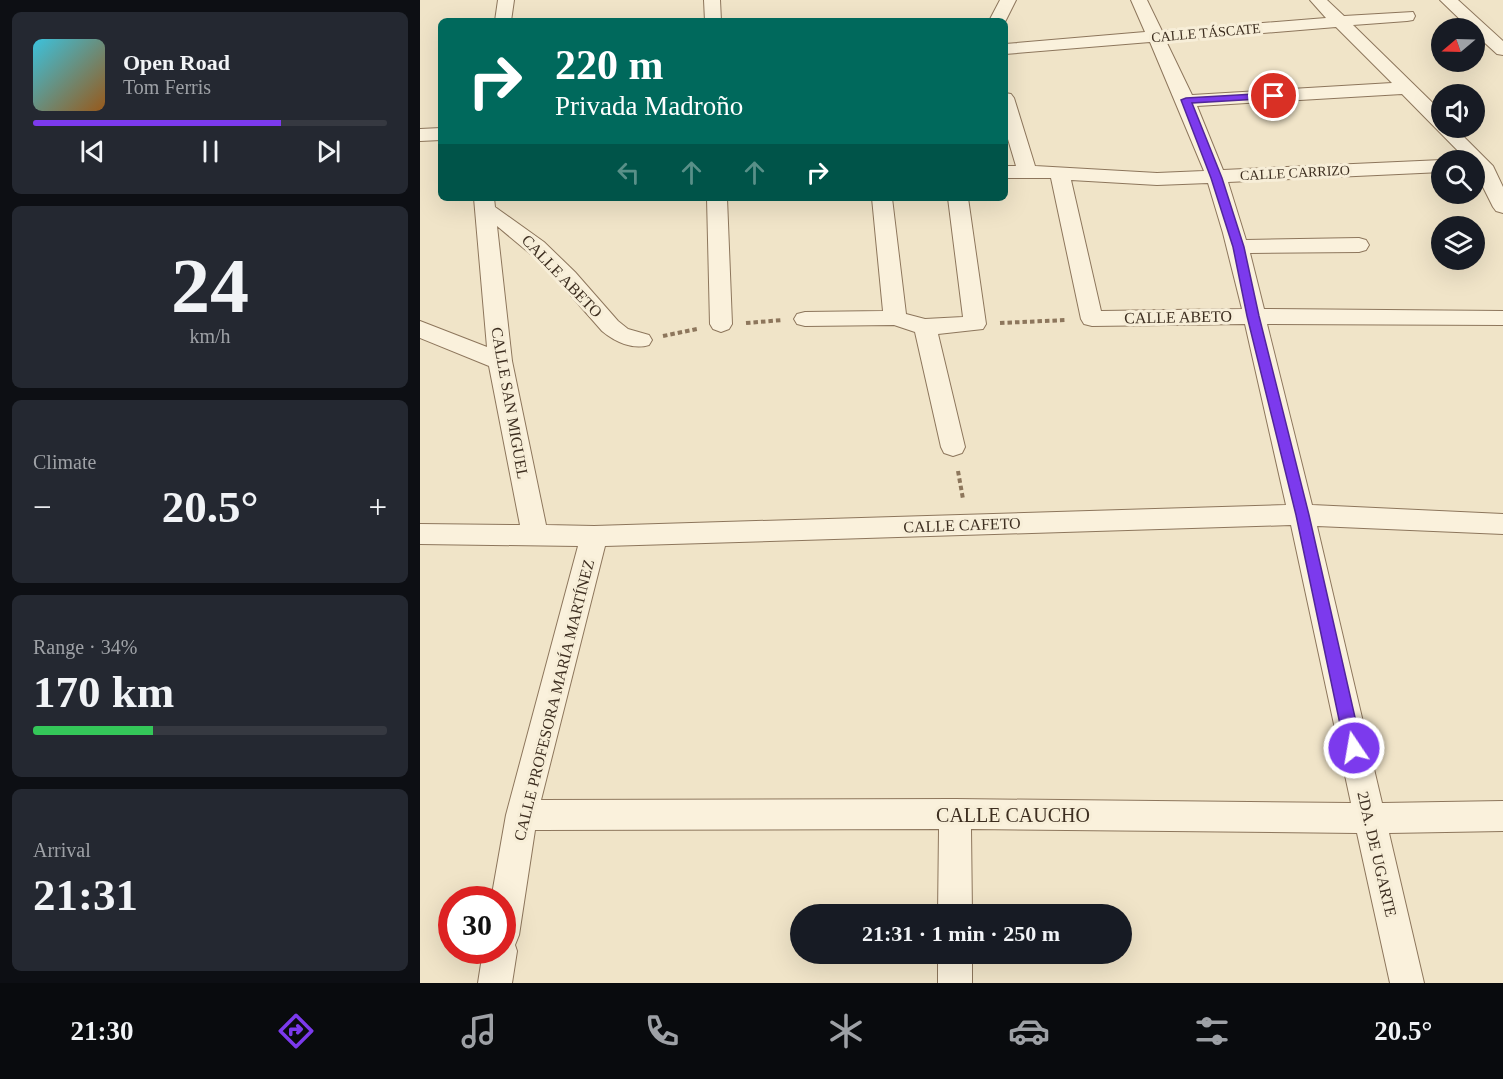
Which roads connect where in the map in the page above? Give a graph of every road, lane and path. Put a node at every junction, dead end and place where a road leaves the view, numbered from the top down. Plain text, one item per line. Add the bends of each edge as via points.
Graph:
1 (506, 0) edge
2 (712, 0) edge
3 (1008, 0) edge
4 (1139, 0) edge
5 (1318, 0) edge
6 (1448, 0) edge
7 (1407, 16) dead end
8 (503, 18) edge
9 (713, 18) edge
10 (999, 18) edge
11 (1339, 21) junction
12 (1156, 37) junction
13 (1008, 49) edge
14 (1503, 50) edge
15 (1407, 88) junction
16 (1186, 100) junction
17 (1008, 108) edge
18 (1431, 112) edge
19 (438, 134) edge
20 (420, 135) edge
21 (1454, 138) edge
22 (1465, 150) edge
23 (1485, 166) edge
24 (1431, 167) edge
25 (1503, 168) edge
26 (1027, 171) junction
27 (1008, 172) edge
28 (1060, 173) junction
29 (1485, 176) edge
30 (1217, 178) junction
31 (717, 201) edge
32 (882, 201) edge
33 (958, 201) edge
34 (484, 203) edge
35 (1503, 207) edge
36 (1359, 245) dead end
37 (1239, 247) junction
38 (1253, 316) junction
39 (895, 318) junction
40 (1503, 318) edge
41 (805, 319) dead end
42 (1092, 319) junction
43 (721, 324) dead end
44 (975, 324) junction
45 (925, 327) junction
46 (420, 329) edge
47 (641, 340) dead end
48 (500, 361) junction
49 (953, 447) joint
50 (1302, 515) junction
51 (1503, 524) edge
52 (968, 525) junction
53 (420, 534) edge
54 (535, 536) junction
55 (594, 536) junction
56 (955, 814) junction
57 (522, 815) junction
58 (1503, 816) edge
59 (1369, 818) junction
60 (510, 886) edge
61 (955, 904) edge
62 (498, 964) edge
63 (955, 964) edge
64 (495, 983) edge
65 (956, 983) edge
66 (1407, 983) edge

1 - 8 street
2 - 9 street
3 - 10 street
4 - 12 street, 2DA. DE UGARTE
5 - 11 street
6 - 14 street
7 - 11 street, CALLE TÁSCATE
11 - 12 street, CALLE TÁSCATE
11 - 15 street
12 - 13 street, CALLE TÁSCATE
12 - 16 street, 2DA. DE UGARTE
15 - 16 street
15 - 18 street
16 - 30 street, 2DA. DE UGARTE
17 - 26 street
19 - 20 street
21 - 22 street
23 - 25 street
24 - 30 street, CALLE CARRIZO
26 - 27 street, CALLE CARRIZO
26 - 28 street, CALLE CARRIZO
28 - 30 street, CALLE CARRIZO via 1113,178
28 - 42 street
29 - 35 street
30 - 37 street, 2DA. DE UGARTE
31 - 43 street
32 - 39 street
33 - 44 street
34 - 47 street, CALLE ABETO via 528,237 610,326 621,335
34 - 48 street, CALLE SAN MIGUEL
36 - 37 street
37 - 38 street, 2DA. DE UGARTE
38 - 40 street, CALLE ABETO
38 - 42 street, CALLE ABETO
38 - 50 street, 2DA. DE UGARTE
39 - 41 street
39 - 45 street
42 - 44 path
44 - 45 street
45 - 49 street
46 - 48 street
48 - 54 street, CALLE SAN MIGUEL
49 - 52 path
50 - 51 street, CALLE CAFETO
50 - 52 street, CALLE CAFETO
50 - 59 street, 2DA. DE UGARTE
52 - 55 street, CALLE CAFETO
53 - 54 street, CALLE CAFETO
54 - 55 street, CALLE CAFETO
55 - 57 street, CALLE PROFESORA MARÍA MARTÍNEZ
56 - 57 street, CALLE CAUCHO
56 - 59 street, CALLE CAUCHO
56 - 61 street
57 - 60 street, CALLE PROFESORA MARÍA MARTÍNEZ
58 - 59 street, CALLE CAUCHO
59 - 66 street, 2DA. DE UGARTE
62 - 64 street
63 - 65 street

